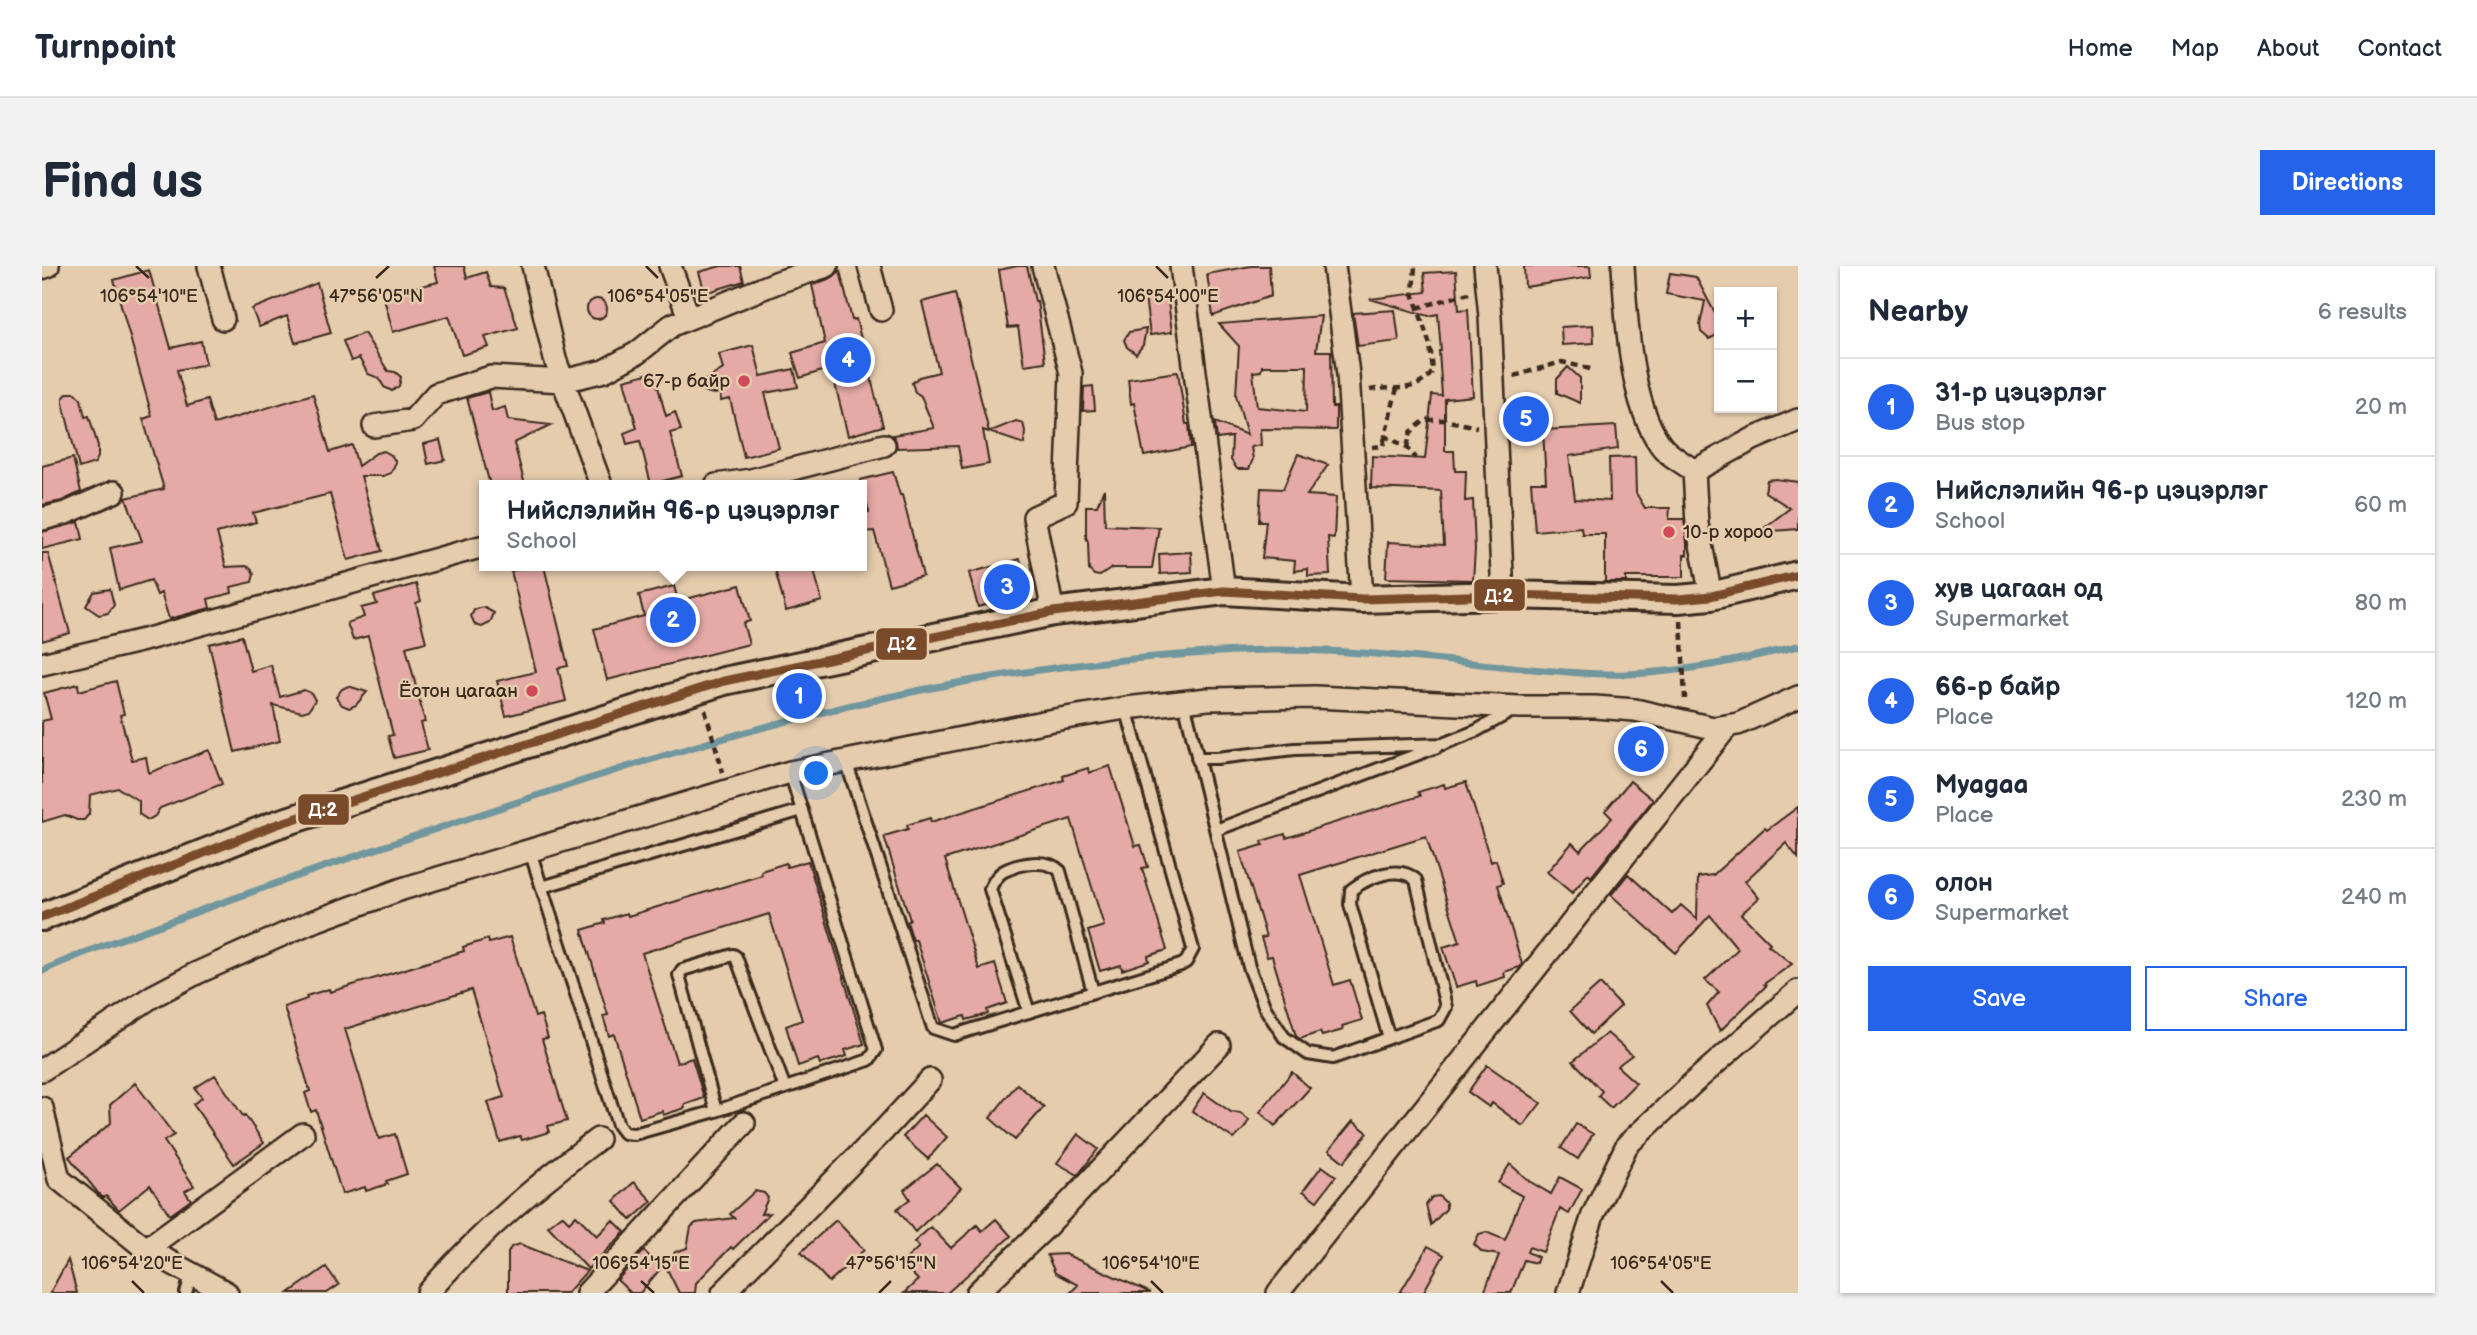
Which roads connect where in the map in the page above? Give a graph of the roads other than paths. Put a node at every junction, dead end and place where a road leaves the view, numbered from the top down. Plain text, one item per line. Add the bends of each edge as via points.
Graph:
1 (48, 266) edge
2 (209, 266) edge
3 (533, 266) edge
4 (670, 266) edge
5 (827, 266) edge
6 (869, 266) edge
7 (1043, 266) edge
8 (1181, 266) edge
9 (1334, 266) edge
10 (1485, 266) edge
11 (1623, 266) edge
12 (42, 268) edge
13 (792, 272) edge
14 (881, 310) dead end
15 (689, 318) junction
16 (223, 319) dead end
17 (563, 381) junction
18 (1798, 419) edge
19 (374, 426) dead end
20 (884, 445) dead end
21 (1694, 471) junction
22 (599, 480) edge
23 (751, 480) edge
24 (114, 492) dead end
25 (42, 519) edge
26 (479, 547) edge
27 (1798, 575) edge
28 (1224, 591) junction
29 (1503, 595) junction
30 (1711, 596) junction
31 (1362, 599) junction
32 (1053, 612) junction
33 (42, 664) edge
34 (1798, 696) edge
35 (1184, 702) junction
36 (1519, 707) junction
37 (1126, 708) junction
38 (1727, 727) junction
39 (1443, 744) junction
40 (1197, 758) junction
41 (846, 761) junction
42 (790, 772) junction
43 (802, 810) junction
44 (1216, 830) junction
45 (530, 851) junction
46 (542, 887) junction
47 (42, 917) edge
48 (1798, 991) edge
49 (1093, 992) junction
50 (1030, 1012) junction
51 (1389, 1038) junction
52 (1219, 1045) dead end
53 (42, 1070) edge
54 (930, 1080) dead end
55 (785, 1088) junction
56 (42, 1108) edge
57 (716, 1111) junction
58 (744, 1123) dead end
59 (303, 1135) dead end
60 (598, 1139) dead end
61 (146, 1249) junction
62 (192, 1272) junction
63 (186, 1293) edge
64 (227, 1293) edge
65 (428, 1293) edge
66 (587, 1293) edge
67 (723, 1293) edge
68 (977, 1293) edge
69 (1278, 1293) edge
70 (1568, 1293) edge

1 - 12 street
2 - 16 street
3 - 17 street
4 - 15 street
5 - 13 street
6 - 14 street
7 - 32 street via 1070,373 1066,502 1034,517
8 - 28 street
9 - 31 street via 1349,394
10 - 29 street
11 - 21 street via 1628,337 1644,412 1661,446
13 - 15 street
15 - 17 street via 604,371
17 - 19 street via 491,377 436,394 413,420
17 - 22 street
18 - 21 street
20 - 23 street
21 - 30 street via 1697,524
24 - 25 street
26 - 33 street
27 - 30 street
28 - 31 street
28 - 32 street
29 - 30 street
29 - 31 street
32 - 47 street via 724,681 275,825
34 - 38 street
35 - 36 street via 1315,697
35 - 37 street
35 - 40 lane
36 - 38 street via 1625,709
36 - 39 lane
37 - 41 street
37 - 49 lane via 1193,949 1181,965
38 - 69 street
39 - 40 lane
39 - 44 lane
40 - 44 lane
41 - 42 street
41 - 50 lane via 933,1028 954,1035
42 - 43 lane
42 - 45 street
43 - 46 lane
43 - 55 lane via 876,1049 869,1060
44 - 51 lane via 1249,967 1265,1007 1284,1037 1308,1054 1333,1058
45 - 46 lane
45 - 53 street via 402,889 309,923 197,973 153,996
46 - 57 lane via 624,1133
48 - 70 street via 1627,1145 1593,1215
49 - 50 lane
49 - 50 lane via 1060,871 1042,862 1005,870 990,889
51 - 51 lane via 1439,1020 1446,1007 1416,880 1397,871 1359,884 1351,890 1350,904
52 - 68 street
54 - 67 street
55 - 57 lane
55 - 57 lane via 736,957 682,970 679,975
56 - 61 street via 59,1179
58 - 66 street
59 - 61 street
60 - 65 street via 542,1182
61 - 62 street
62 - 63 lane
62 - 64 street

